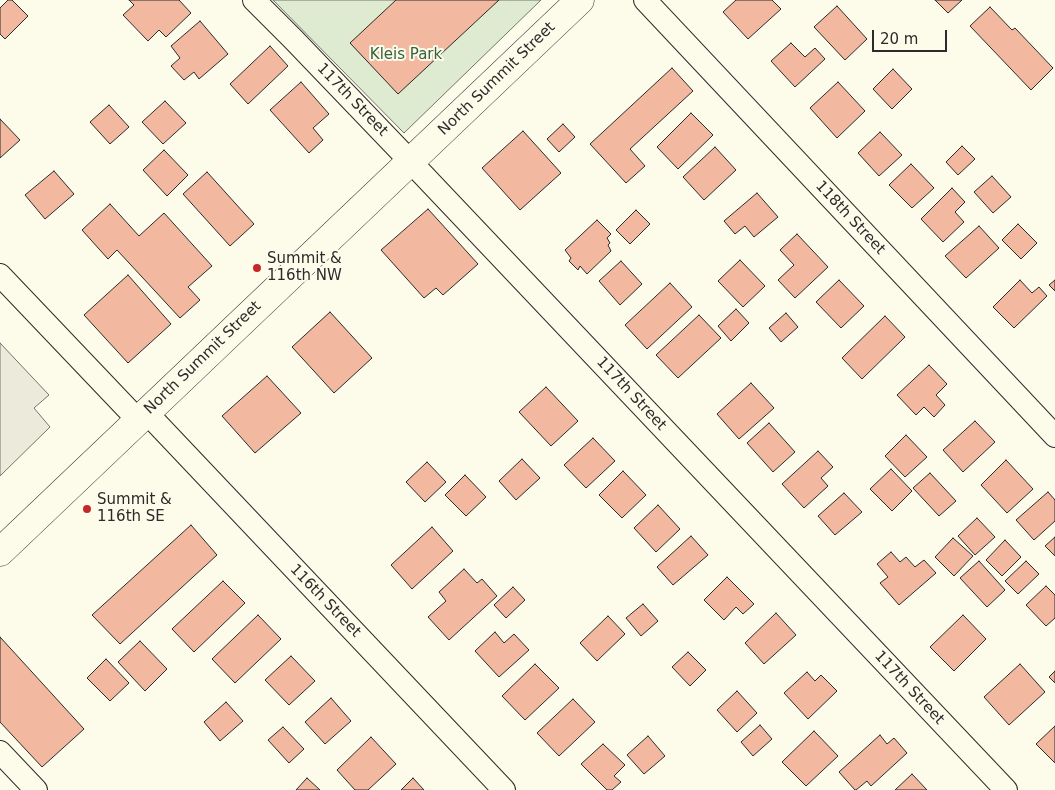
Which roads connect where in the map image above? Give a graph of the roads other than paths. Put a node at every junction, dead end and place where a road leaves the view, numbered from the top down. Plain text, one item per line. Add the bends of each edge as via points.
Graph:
1 (254, 0) edge
2 (580, 0) edge
3 (645, 0) edge
4 (410, 161) junction
5 (0, 275) edge
6 (142, 416) junction
7 (1055, 436) edge
8 (0, 552) edge
9 (0, 752) edge
10 (36, 790) edge
11 (504, 790) edge
12 (1006, 790) edge

1 - 4 street, 117th Street
2 - 4 main road, North Summit Street
3 - 7 street, 118th Street
4 - 6 main road, North Summit Street
4 - 12 street, 117th Street
5 - 6 street, 116th Street
6 - 8 main road, North Summit Street
6 - 11 street, 116th Street
9 - 10 street

